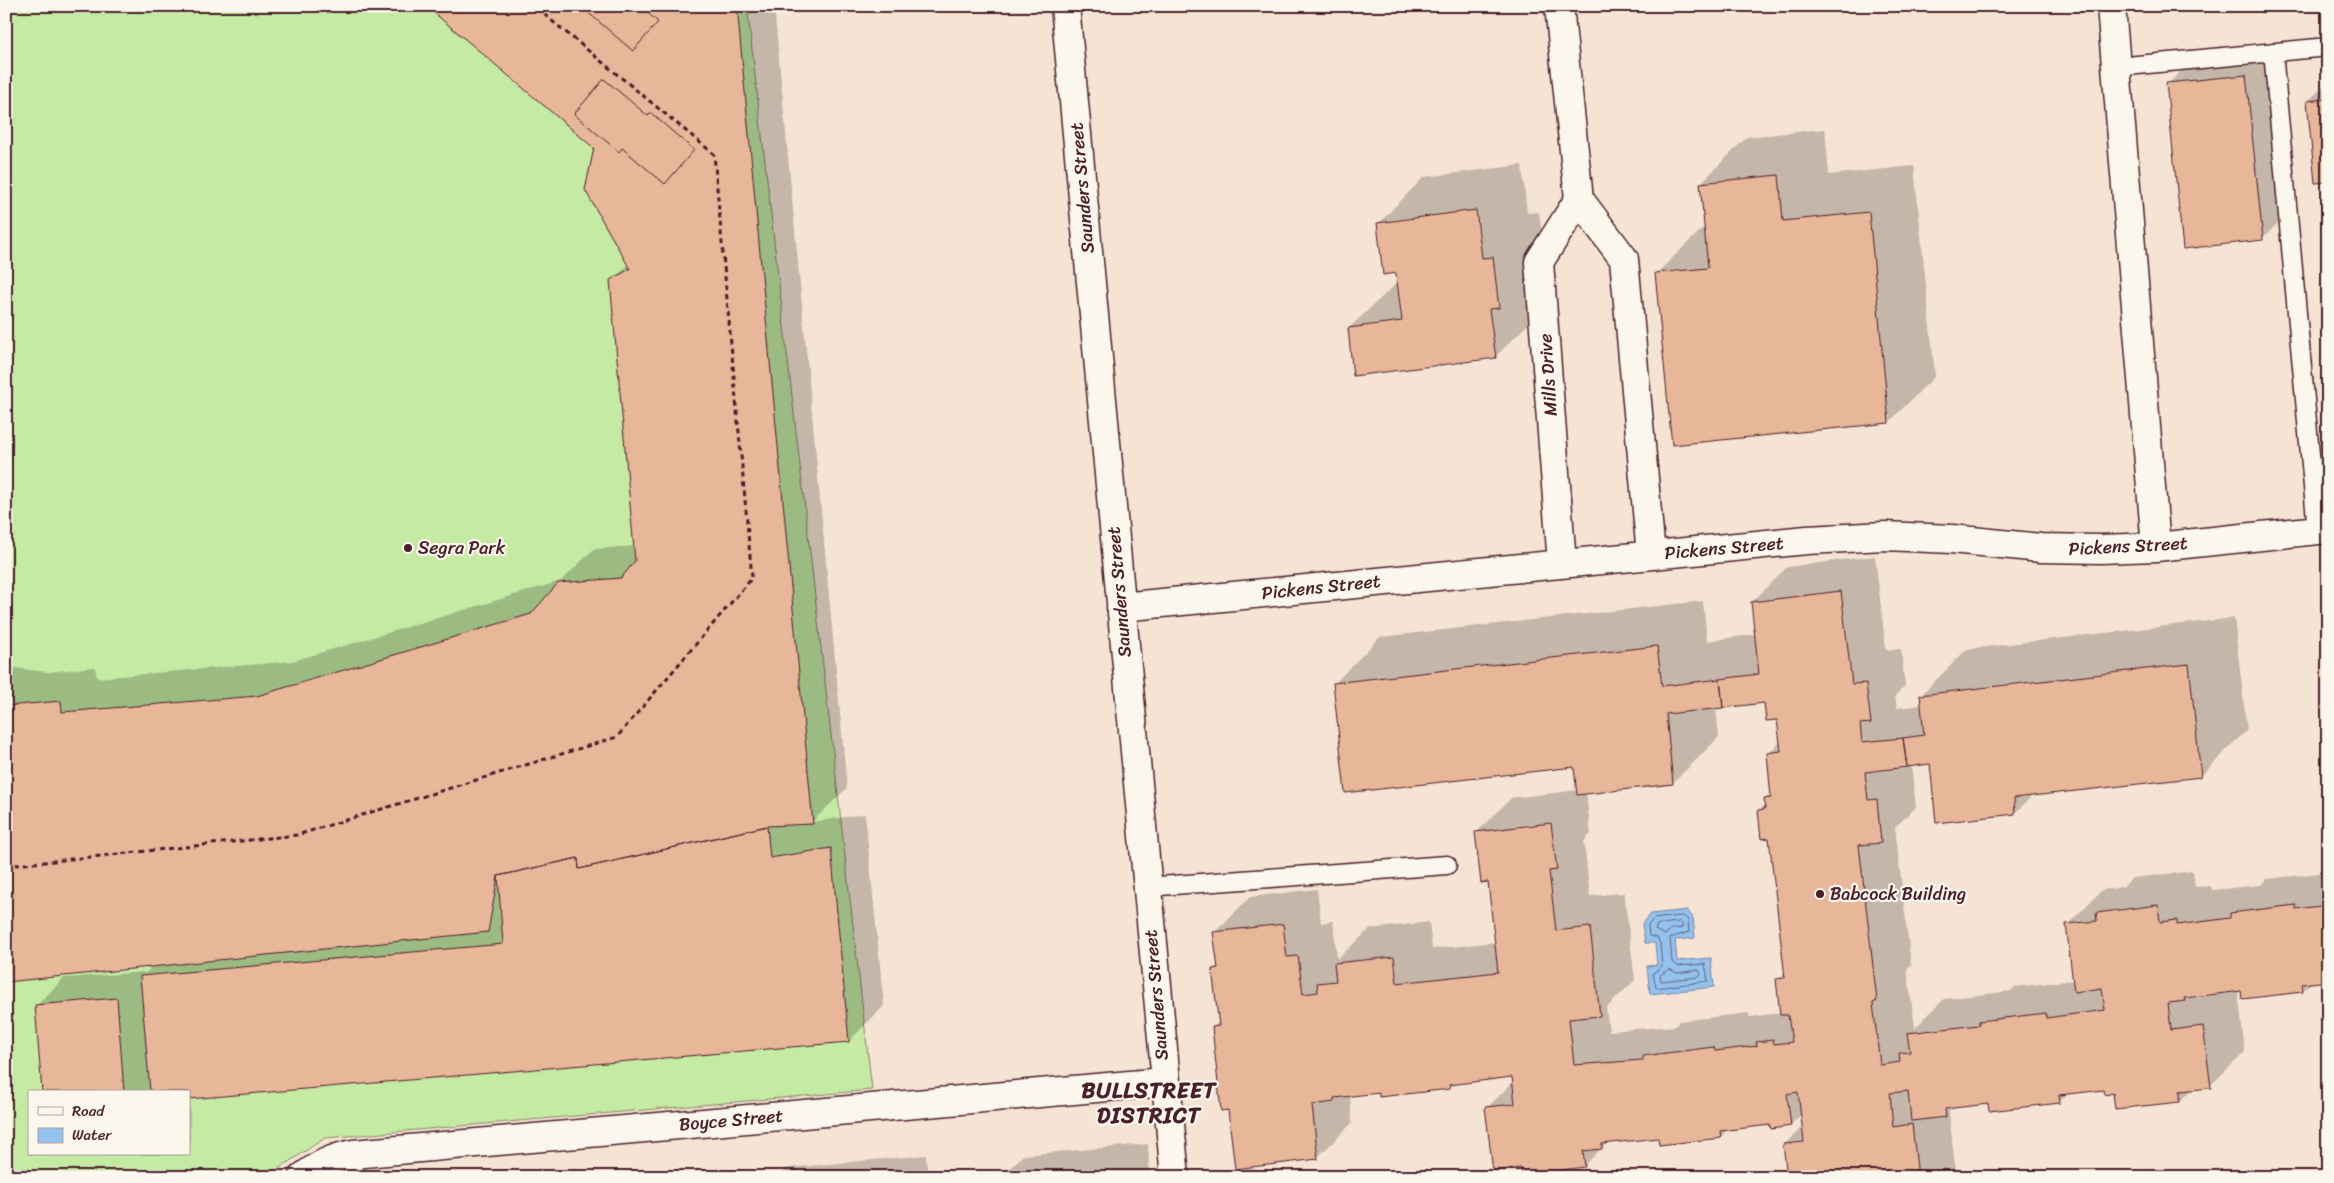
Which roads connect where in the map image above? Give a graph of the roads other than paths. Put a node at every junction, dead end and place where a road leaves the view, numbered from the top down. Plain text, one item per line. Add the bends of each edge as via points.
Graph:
1 (1065, 6) edge
2 (1559, 6) edge
3 (2111, 6) edge
4 (2328, 47) edge
5 (2273, 52) junction
6 (2116, 67) junction
7 (1579, 198) junction
8 (2322, 529) edge
9 (2156, 546) junction
10 (1651, 555) junction
11 (1562, 564) junction
12 (1121, 607) junction
13 (1447, 865) dead end
14 (1146, 887) junction
15 (1164, 1082) junction
16 (354, 1165) edge
17 (302, 1177) edge
18 (1175, 1177) edge

1 - 12 street, Saunders Street
2 - 7 street
3 - 6 street
4 - 5 lane
5 - 6 lane
5 - 8 lane
6 - 9 street
7 - 10 street via 1624,259
7 - 11 street, Mills Drive via 1539,262
8 - 9 street, Pickens Street
9 - 10 street, Pickens Street via 2042,548 1885,536
10 - 11 street, Pickens Street
11 - 12 street, Pickens Street
12 - 14 street, Saunders Street
13 - 14 lane
14 - 15 street, Saunders Street
15 - 16 street, Boyce Street
15 - 18 street, Saunders Street
16 - 17 street, Boyce Street via 328,1160

